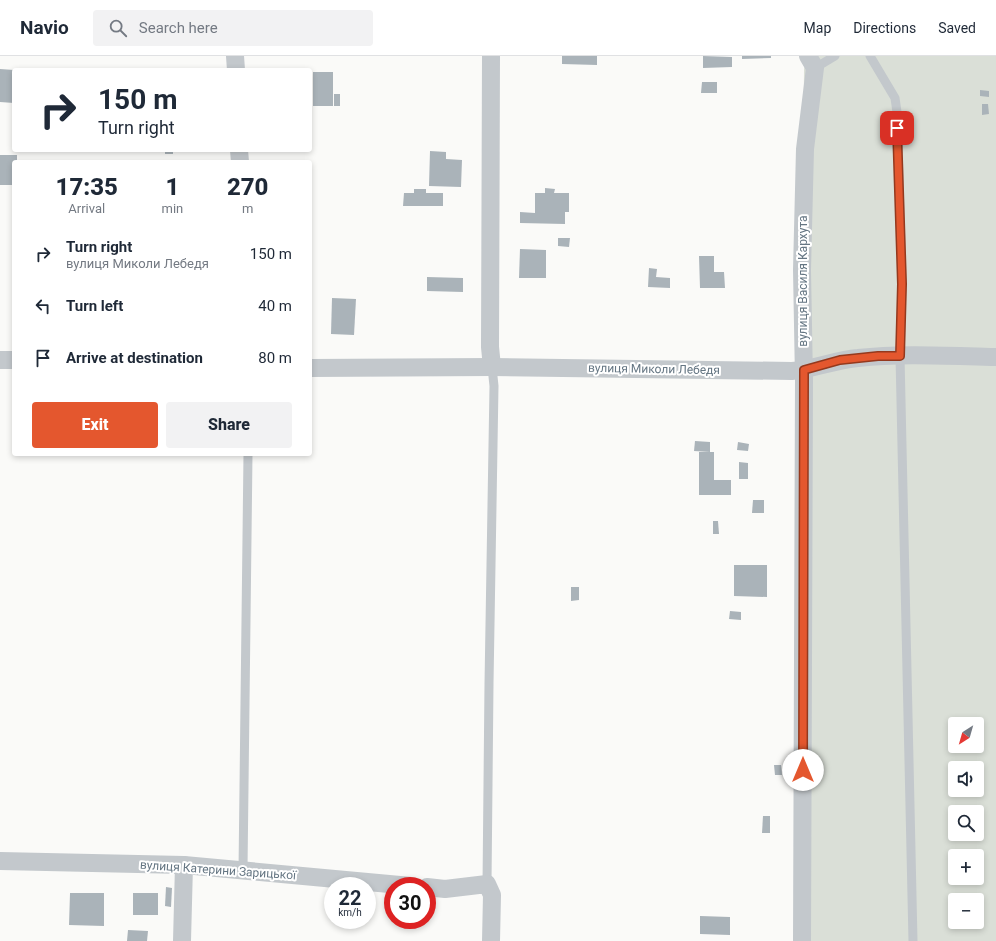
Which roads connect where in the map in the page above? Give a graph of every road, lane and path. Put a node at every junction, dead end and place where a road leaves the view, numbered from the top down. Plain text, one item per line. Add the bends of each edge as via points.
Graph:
1 (235, 56) edge
2 (491, 56) edge
3 (835, 56) edge
4 (870, 56) edge
5 (812, 62) edge
6 (236, 68) edge
7 (900, 356) junction
8 (996, 357) edge
9 (0, 360) edge
10 (12, 360) edge
11 (492, 367) junction
12 (312, 368) edge
13 (804, 370) junction
14 (248, 456) edge
15 (0, 861) edge
16 (184, 865) junction
17 (243, 870) junction
18 (384, 883) edge
19 (487, 884) junction
20 (436, 888) edge
21 (182, 941) edge
22 (491, 941) edge
23 (802, 941) edge
24 (913, 941) edge

1 - 6 street
2 - 11 street
3 - 5 lane
4 - 7 lane via 896,98 902,284
5 - 13 street, вулиця Василя Кархута via 804,182
7 - 8 street, вулиця Миколи Лебедя
7 - 13 street, вулиця Миколи Лебедя via 840,360
7 - 24 lane
9 - 10 street
11 - 12 street, вулиця Миколи Лебедя
11 - 13 street, вулиця Миколи Лебедя
11 - 19 lane via 494,386
13 - 23 street, вулиця Василя Кархута
14 - 17 lane
15 - 16 street, вулиця Катерини Зарицької
16 - 17 street, вулиця Катерини Зарицької
16 - 21 street
17 - 18 street, вулиця Катерини Зарицької
19 - 20 street
19 - 22 street via 492,894

